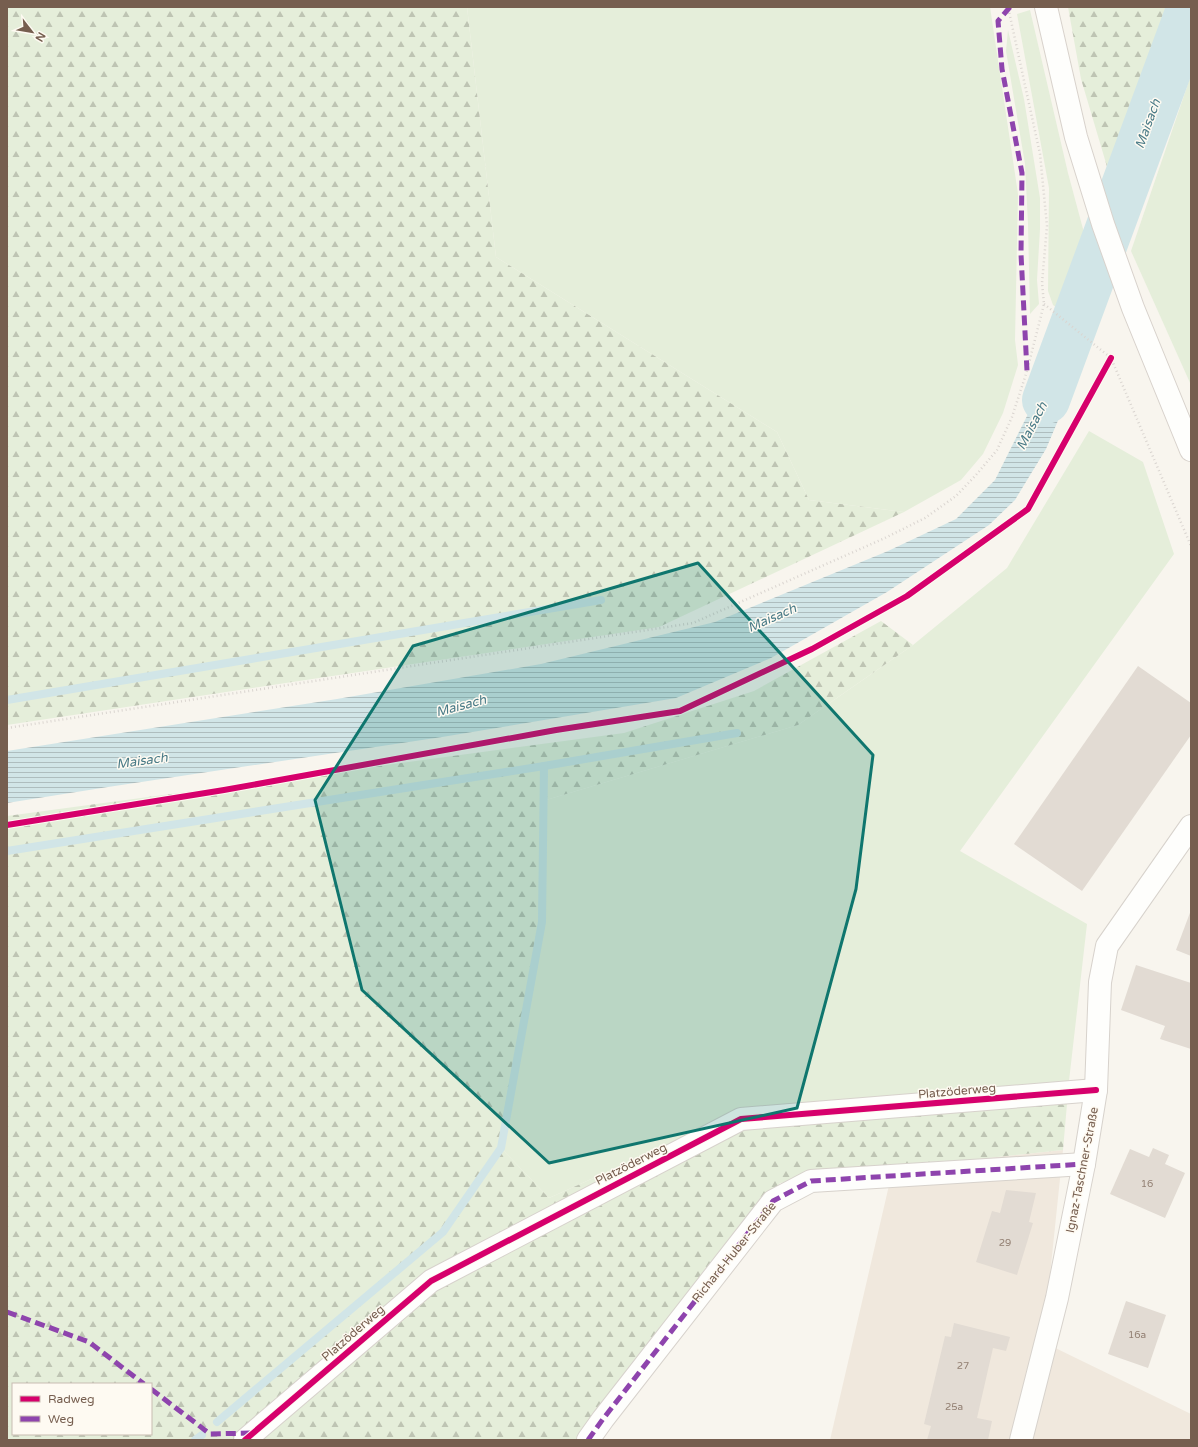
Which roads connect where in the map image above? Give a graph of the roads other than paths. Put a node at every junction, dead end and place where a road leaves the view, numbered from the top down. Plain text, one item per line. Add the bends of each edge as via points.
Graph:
1 (1046, 7) edge
2 (1191, 450) edge
3 (1191, 826) edge
4 (1096, 1090) junction
5 (1084, 1164) junction
6 (245, 1440) edge
7 (588, 1440) edge
8 (1021, 1440) edge

1 - 2 street via 1076,138 1103,224 1133,308
3 - 4 street, Ignaz-Taschner-Straße via 1107,946 1100,982
4 - 5 street, Ignaz-Taschner-Straße
4 - 6 street, Platzöderweg via 741,1119 431,1280
5 - 7 street, Richard-Huber-Straße via 811,1181 773,1201
5 - 8 street, Ignaz-Taschner-Straße via 1057,1298

